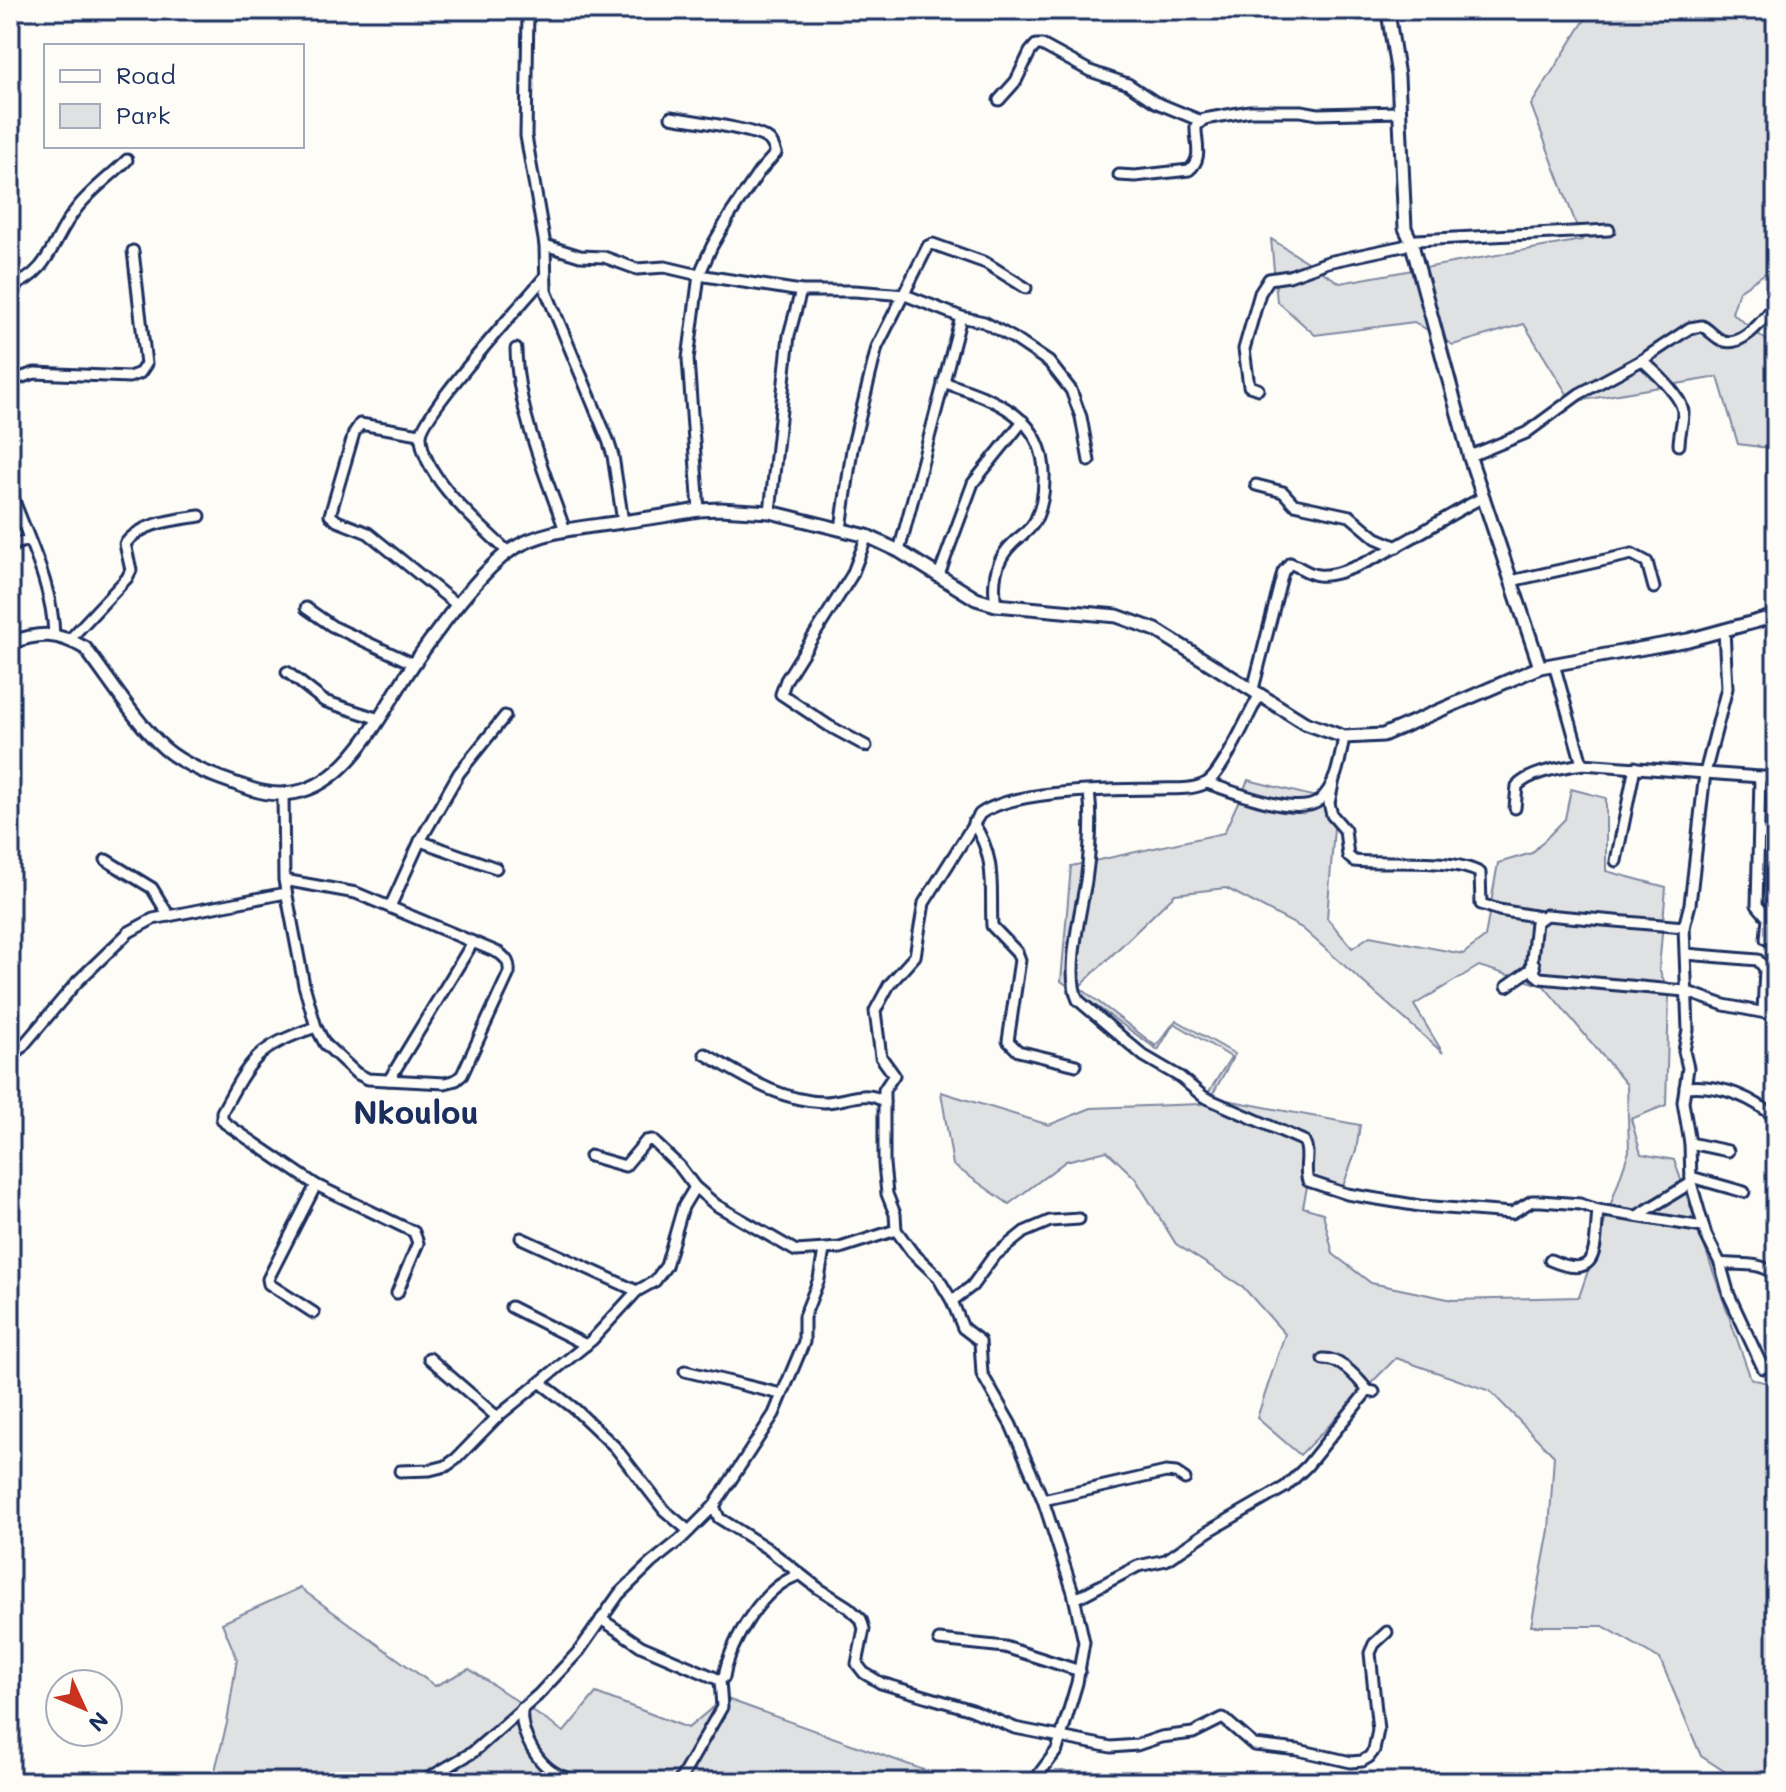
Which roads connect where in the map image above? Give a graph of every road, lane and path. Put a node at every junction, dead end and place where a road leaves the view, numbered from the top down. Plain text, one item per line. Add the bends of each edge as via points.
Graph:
1 (528, 11) edge
2 (1385, 11) edge
3 (999, 100) dead end
4 (1400, 112) junction
5 (671, 117) dead end
6 (1201, 121) junction
7 (127, 160) dead end
8 (1119, 175) dead end
9 (1609, 230) dead end
10 (1411, 241) junction
11 (545, 245) junction
12 (133, 251) dead end
13 (699, 275) junction
14 (544, 278) junction
15 (10, 287) edge
16 (1026, 288) dead end
17 (801, 291) junction
18 (905, 295) junction
19 (1776, 304) edge
20 (961, 317) junction
21 (516, 349) dead end
22 (1642, 360) junction
23 (10, 381) edge
24 (943, 382) junction
25 (1258, 389) dead end
26 (1023, 421) junction
27 (420, 434) junction
28 (1679, 445) dead end
29 (1470, 458) junction
30 (1089, 461) dead end
31 (1256, 485) dead end
32 (10, 490) edge
33 (1484, 497) junction
34 (699, 510) junction
35 (770, 512) junction
36 (200, 516) dead end
37 (623, 522) junction
38 (841, 529) junction
39 (565, 530) junction
40 (867, 536) junction
41 (28, 540) junction
42 (10, 546) edge
43 (1397, 547) junction
44 (899, 551) junction
45 (508, 552) junction
46 (939, 575) junction
47 (1511, 581) junction
48 (1654, 588) dead end
49 (457, 605) junction
50 (996, 605) junction
51 (306, 608) dead end
52 (1776, 616) edge
53 (1724, 630) junction
54 (54, 636) junction
55 (70, 639) junction
56 (10, 643) edge
57 (414, 664) junction
58 (1554, 664) junction
59 (1540, 667) junction
60 (287, 672) dead end
61 (1257, 691) junction
62 (505, 716) dead end
63 (379, 719) junction
64 (1344, 737) junction
65 (866, 746) dead end
66 (1582, 764) junction
67 (1635, 767) junction
68 (1705, 773) junction
69 (1760, 777) junction
70 (1776, 777) edge
71 (1334, 779) junction
72 (1207, 783) junction
73 (1089, 792) junction
74 (283, 794) junction
75 (1515, 808) dead end
76 (973, 823) junction
77 (1760, 834) junction
78 (1776, 834) edge
79 (420, 841) junction
80 (106, 860) dead end
81 (1616, 861) dead end
82 (496, 868) dead end
83 (284, 880) junction
84 (286, 893) junction
85 (390, 907) junction
86 (169, 916) junction
87 (1540, 917) junction
88 (1684, 927) junction
89 (1776, 939) edge
90 (473, 942) junction
91 (1686, 954) junction
92 (1534, 964) junction
93 (1507, 986) dead end
94 (1685, 991) junction
95 (1763, 1012) junction
96 (1776, 1015) edge
97 (316, 1027) junction
98 (705, 1054) dead end
99 (10, 1061) edge
100 (1076, 1065) dead end
101 (389, 1080) junction
102 (1685, 1087) junction
103 (884, 1102) junction
104 (1776, 1118) edge
105 (1690, 1143) junction
106 (1728, 1151) dead end
107 (590, 1156) dead end
108 (1691, 1180) junction
109 (316, 1185) junction
110 (695, 1187) junction
111 (1744, 1192) dead end
112 (1598, 1210) junction
113 (1637, 1216) junction
114 (1079, 1219) dead end
115 (1703, 1227) junction
116 (896, 1230) junction
117 (521, 1238) dead end
118 (824, 1250) junction
119 (1550, 1260) dead end
120 (1720, 1263) junction
121 (1772, 1273) dead end
122 (637, 1291) junction
123 (397, 1293) dead end
124 (952, 1301) junction
125 (511, 1307) dead end
126 (314, 1313) dead end
127 (586, 1345) junction
128 (429, 1358) dead end
129 (1323, 1359) dead end
130 (1763, 1368) dead end
131 (685, 1371) dead end
132 (541, 1383) junction
133 (781, 1394) junction
134 (497, 1417) junction
135 (400, 1471) dead end
136 (1185, 1479) dead end
137 (1043, 1500) junction
138 (714, 1506) junction
139 (689, 1531) junction
140 (800, 1575) junction
141 (1075, 1599) junction
142 (601, 1619) junction
143 (1387, 1632) dead end
144 (939, 1640) dead end
145 (1080, 1671) junction
146 (720, 1680) junction
147 (522, 1708) junction
148 (1062, 1736) junction
149 (422, 1782) edge
150 (590, 1782) edge
151 (679, 1782) edge
152 (1033, 1782) edge

1 - 11 street via 526,136
2 - 4 street
3 - 6 street via 1030,52 1042,45
4 - 6 street via 1250,111
4 - 10 street via 1403,208
5 - 13 street via 755,134 766,138 776,153 730,215
6 - 8 street via 1195,136 1199,154 1189,170
7 - 15 street via 75,209 38,272
9 - 10 street
10 - 25 street via 1265,282 1244,349 1249,386
10 - 29 street
11 - 13 street via 637,269 665,267
11 - 14 street
12 - 23 street via 146,364 140,373 35,373
13 - 17 street
13 - 34 street via 688,359
14 - 27 street via 477,353
14 - 37 street via 611,448
16 - 18 street via 986,263 933,244 924,252
17 - 18 street
17 - 35 street via 789,335
18 - 20 street
18 - 38 street via 877,347 864,392
19 - 22 street via 1741,338 1727,342 1708,328 1690,328
20 - 24 street
20 - 30 street via 984,322 1049,362 1071,390
21 - 39 street via 531,430
22 - 28 street via 1664,381 1683,412
22 - 29 street via 1579,394 1526,433
24 - 26 street via 986,396
24 - 44 street
26 - 46 street via 973,483
26 - 50 street via 1042,449 1043,501 1030,528 1005,550 994,574
27 - 45 street via 425,456 441,482
27 - 49 street via 356,427 330,515 368,533
29 - 33 street
31 - 43 street via 1283,492 1294,504 1350,516 1376,538
32 - 41 street
33 - 43 street
33 - 47 street
34 - 35 street
34 - 37 street
35 - 38 street
36 - 55 street via 160,523 131,536 125,544 131,570 127,578
37 - 39 street
38 - 40 street
39 - 45 street
40 - 44 street
40 - 65 street via 852,575 781,694
41 - 42 street
41 - 54 street via 48,592
43 - 61 street via 1332,575 1287,566
44 - 46 street
45 - 49 street
46 - 50 street via 976,599
47 - 48 street via 1632,554 1647,562
47 - 59 street
49 - 57 street
50 - 61 street via 1137,621
51 - 57 street via 332,626
52 - 53 street
53 - 58 street
53 - 68 street via 1727,688
54 - 55 street
54 - 56 street via 33,635
55 - 74 street via 85,648 153,736 175,756 231,782
57 - 63 street
58 - 59 street
58 - 66 street
59 - 64 street via 1383,735
60 - 63 street via 324,701
61 - 64 street via 1305,723
61 - 72 street via 1224,762
62 - 79 street via 459,773
63 - 74 street via 334,774 302,792
64 - 71 street
66 - 67 street
66 - 75 street via 1523,780 1517,786
67 - 68 street
67 - 81 street
68 - 69 street
68 - 88 street
69 - 70 street
69 - 77 street
71 - 72 street via 1319,801 1289,807
71 - 87 street via 1329,803 1345,830 1348,856 1354,861 1472,868 1480,873 1481,904
72 - 73 street
73 - 76 street via 1024,797 987,809
73 - 112 street via 1090,844 1072,970 1073,990 1084,1007 1204,1097 1300,1138 1307,1147 1308,1181 1347,1194 1420,1206 1512,1213 1541,1201
74 - 83 street
76 - 100 street via 990,867 992,926 1020,960 1008,1041 1018,1051
76 - 103 street via 924,903 915,956 875,1011 881,1057 894,1075 884,1090
77 - 78 street
77 - 89 street via 1757,905 1768,918 1766,939
79 - 82 street
79 - 85 street
80 - 86 street via 152,888
83 - 84 street
83 - 85 street via 356,893
84 - 86 street
84 - 97 street
85 - 90 street
86 - 99 street via 129,932
87 - 88 street
87 - 92 street
88 - 91 street
90 - 101 street
90 - 101 street via 499,953 510,965 462,1075 445,1083
91 - 94 street
91 - 95 street via 1762,963
92 - 93 street
92 - 94 street via 1540,978
94 - 95 street
94 - 102 street
95 - 96 street
97 - 101 street via 325,1044 356,1073
97 - 109 street via 264,1050 244,1070 222,1112 225,1123
98 - 103 street via 761,1086 803,1100 838,1102 870,1095
102 - 104 street via 1731,1091
102 - 105 street
103 - 116 street via 884,1177
105 - 106 street
105 - 108 street
107 - 110 street via 625,1166 652,1140
108 - 111 street
108 - 113 street
108 - 115 street
109 - 123 street via 414,1232 418,1243
109 - 126 street via 268,1279
110 - 118 street via 727,1213 790,1248
110 - 122 street via 685,1201 664,1269
112 - 113 street
112 - 119 street via 1591,1262 1576,1267
113 - 115 street
114 - 124 street via 1050,1221 1024,1232
115 - 120 street
116 - 118 street
116 - 124 street
117 - 122 street
118 - 133 street via 804,1317 804,1342
120 - 121 street
120 - 130 street
122 - 127 street
124 - 137 street via 959,1322 980,1341 982,1374
125 - 127 street
127 - 132 street
128 - 134 street
129 - 141 street via 1338,1363 1371,1392 1307,1466 1285,1487 1166,1560 1138,1566
131 - 133 street
132 - 134 street
132 - 139 street via 615,1447 664,1510
133 - 138 street via 774,1414
134 - 135 street via 446,1466
136 - 137 street via 1166,1472
137 - 141 street
138 - 139 street
138 - 140 street via 719,1518
139 - 142 street via 619,1594
140 - 146 street via 782,1585 747,1620
140 - 148 street via 861,1619 857,1664 875,1680 1015,1728
141 - 145 street via 1084,1642
142 - 146 street via 641,1646
142 - 147 street via 563,1671
143 - 148 street via 1370,1653 1378,1730 1374,1750 1362,1761 1254,1745 1223,1718 1193,1733 1137,1745 1111,1747
144 - 145 street via 1005,1647
145 - 148 street
146 - 151 street via 722,1707
147 - 149 street via 473,1752
147 - 150 street via 521,1724 539,1758 567,1778
148 - 152 street via 1053,1759

